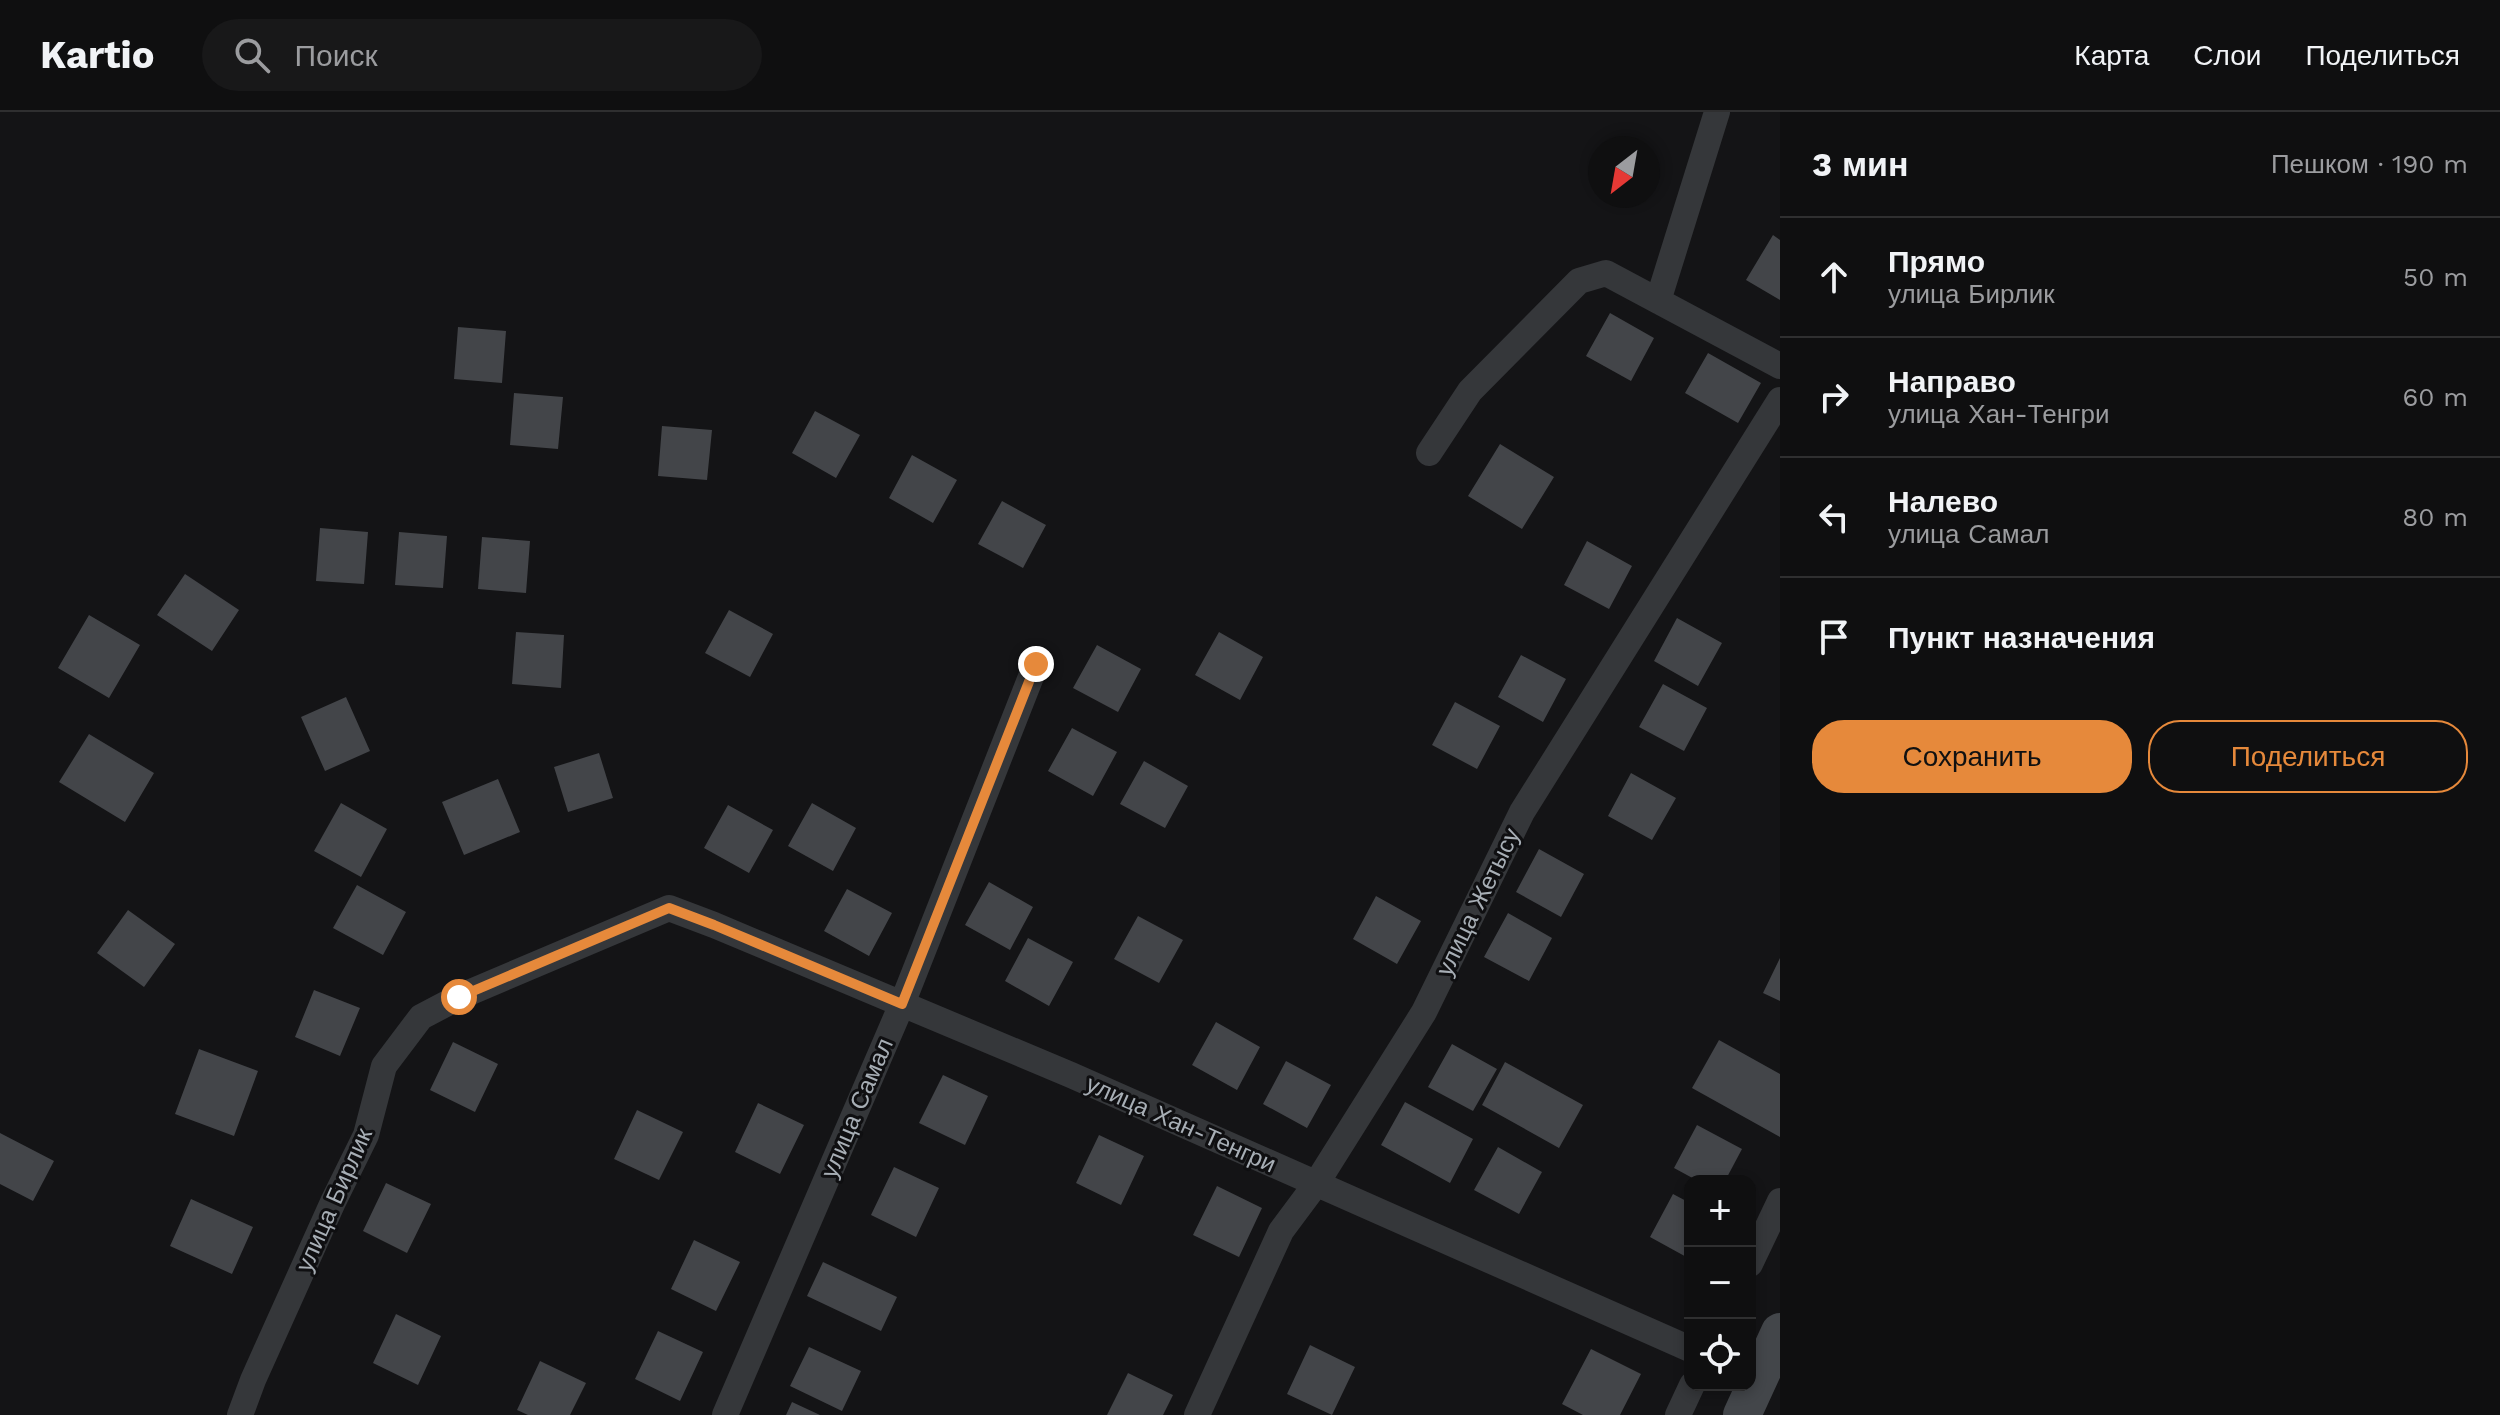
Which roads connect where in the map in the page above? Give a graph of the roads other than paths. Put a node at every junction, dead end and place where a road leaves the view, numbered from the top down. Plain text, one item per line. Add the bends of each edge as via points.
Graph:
1 (1717, 112) edge
2 (1658, 301) junction
3 (1780, 366) edge
4 (1780, 400) edge
5 (1429, 453) dead end
6 (1036, 664) dead end
7 (669, 908) joint
8 (902, 1004) junction
9 (1316, 1184) junction
10 (1780, 1201) edge
11 (1756, 1251) edge
12 (1780, 1332) edge
13 (1684, 1346) edge
14 (1689, 1391) edge
15 (240, 1415) edge
16 (725, 1415) edge
17 (1197, 1415) edge
18 (1678, 1415) edge
19 (1742, 1415) edge

1 - 2 street
2 - 3 street
2 - 5 street via 1606,273 1579,281 1470,391
4 - 9 street, улица Жетысу via 1522,812 1424,1012
6 - 8 street, улица Самал
7 - 8 street, улица Хан-Тенгри
7 - 15 street, улица Бирлик via 421,1017 384,1066 366,1135
8 - 9 street, улица Хан-Тенгри
8 - 16 street, улица Самал
9 - 13 street, улица Хан-Тенгри
9 - 17 street, улица Жетысу via 1281,1231
10 - 11 street
12 - 19 main road
14 - 18 street

